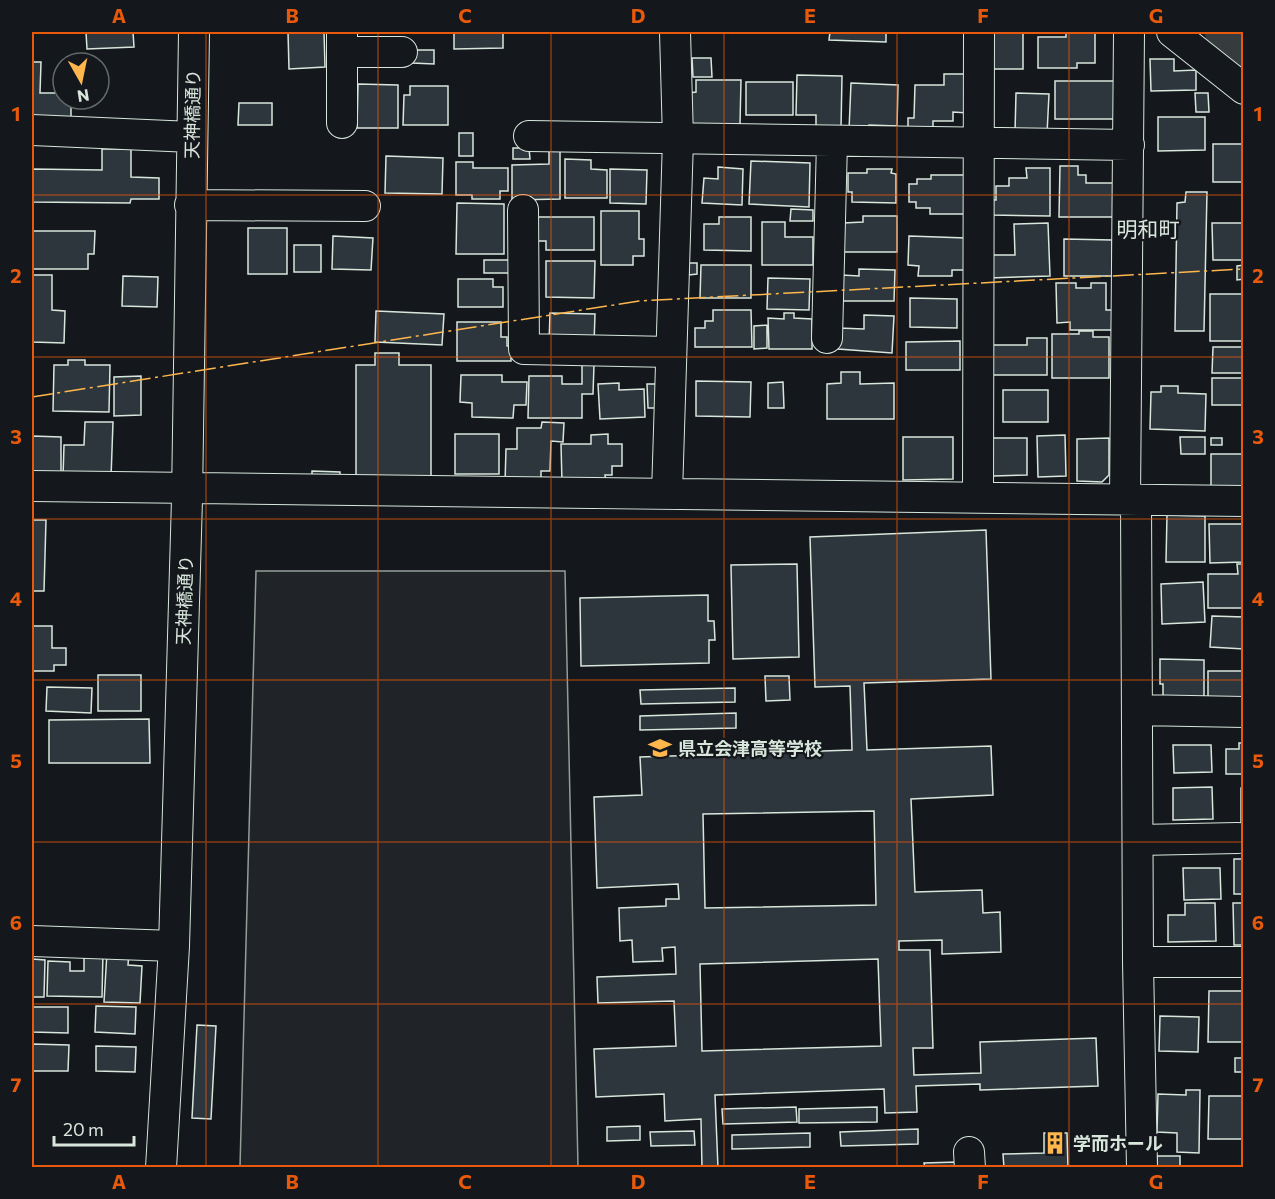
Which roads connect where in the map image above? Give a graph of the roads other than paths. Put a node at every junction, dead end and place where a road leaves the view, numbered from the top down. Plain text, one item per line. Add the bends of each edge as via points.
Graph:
1 (194, 32) edge
2 (675, 32) edge
3 (979, 32) edge
4 (1129, 32) edge
5 (1172, 32) edge
6 (342, 42) edge
7 (402, 52) dead end
8 (1244, 89) edge
9 (342, 123) dead end
10 (32, 130) edge
11 (192, 136) junction
12 (529, 136) dead end
13 (678, 139) junction
14 (832, 142) junction
15 (980, 144) junction
16 (1129, 145) junction
17 (190, 205) junction
18 (365, 206) dead end
19 (523, 210) dead end
20 (827, 339) dead end
21 (671, 352) junction
22 (32, 486) edge
23 (187, 487) junction
24 (667, 494) junction
25 (978, 498) junction
26 (1131, 500) junction
27 (1244, 501) edge
28 (1138, 710) junction
29 (1244, 712) edge
30 (1238, 838) dead end
31 (1138, 840) junction
32 (32, 941) edge
33 (174, 946) junction
34 (1138, 962) junction
35 (1244, 962) edge
36 (161, 1167) edge
37 (1142, 1167) edge

1 - 11 street, 天神橋通り
2 - 13 street
3 - 15 street
4 - 16 street
5 - 8 street
6 - 7 street
6 - 9 street
10 - 11 street
11 - 17 street, 天神橋通り
12 - 13 street
13 - 14 street
13 - 21 street
14 - 15 street
14 - 20 street
15 - 16 street
15 - 25 street
16 - 26 street
17 - 18 street
17 - 23 street, 天神橋通り
19 - 21 street via 524,349
21 - 24 street
22 - 23 street
23 - 24 street
23 - 33 street, 天神橋通り
24 - 25 street
25 - 26 street
26 - 27 street
26 - 28 street
28 - 29 street
28 - 31 street
30 - 31 street
31 - 34 street
32 - 33 street
33 - 36 street, 天神橋通り
34 - 35 street
34 - 37 street

